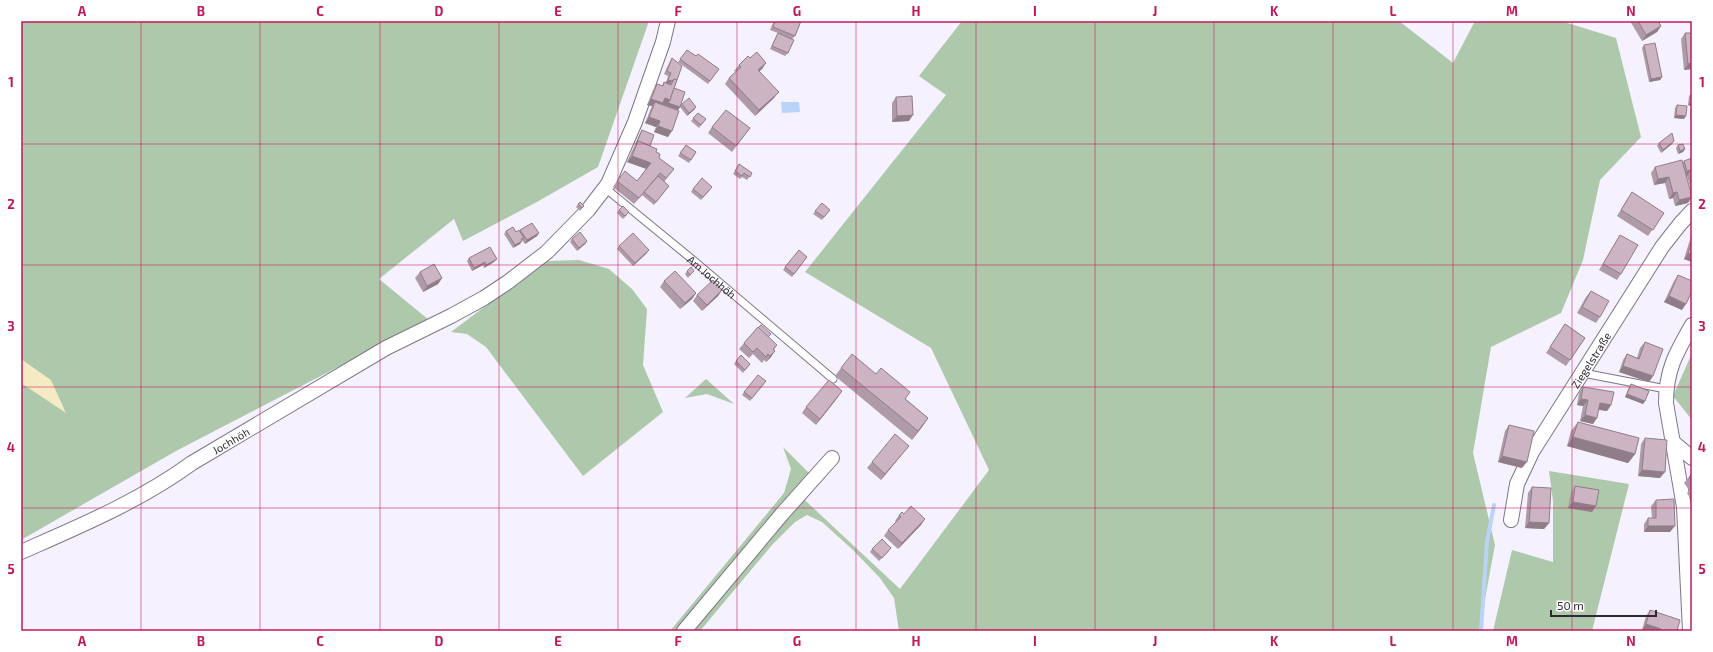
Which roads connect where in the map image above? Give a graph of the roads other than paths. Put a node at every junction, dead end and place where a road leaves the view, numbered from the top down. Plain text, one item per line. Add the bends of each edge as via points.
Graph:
1 (668, 21) edge
2 (605, 188) junction
3 (1692, 211) edge
4 (1692, 325) edge
5 (1583, 373) junction
6 (833, 379) dead end
7 (1666, 389) junction
8 (1673, 442) junction
9 (832, 458) dead end
10 (1692, 458) edge
11 (1511, 520) dead end
12 (21, 552) edge
13 (684, 631) edge
14 (1690, 631) edge

1 - 2 street via 635,122
2 - 6 lane, Am Jochhöh
2 - 12 street, Jochhöh via 588,210 542,257 486,296 386,348 192,463 167,482 140,494 111,513
3 - 5 street, Ziegelstraße via 1662,247
4 - 7 street via 1676,354 1667,378
5 - 7 lane
5 - 11 street, Ziegelstraße via 1532,452 1517,484
7 - 8 street
8 - 10 street
8 - 14 street via 1684,507
9 - 13 street

